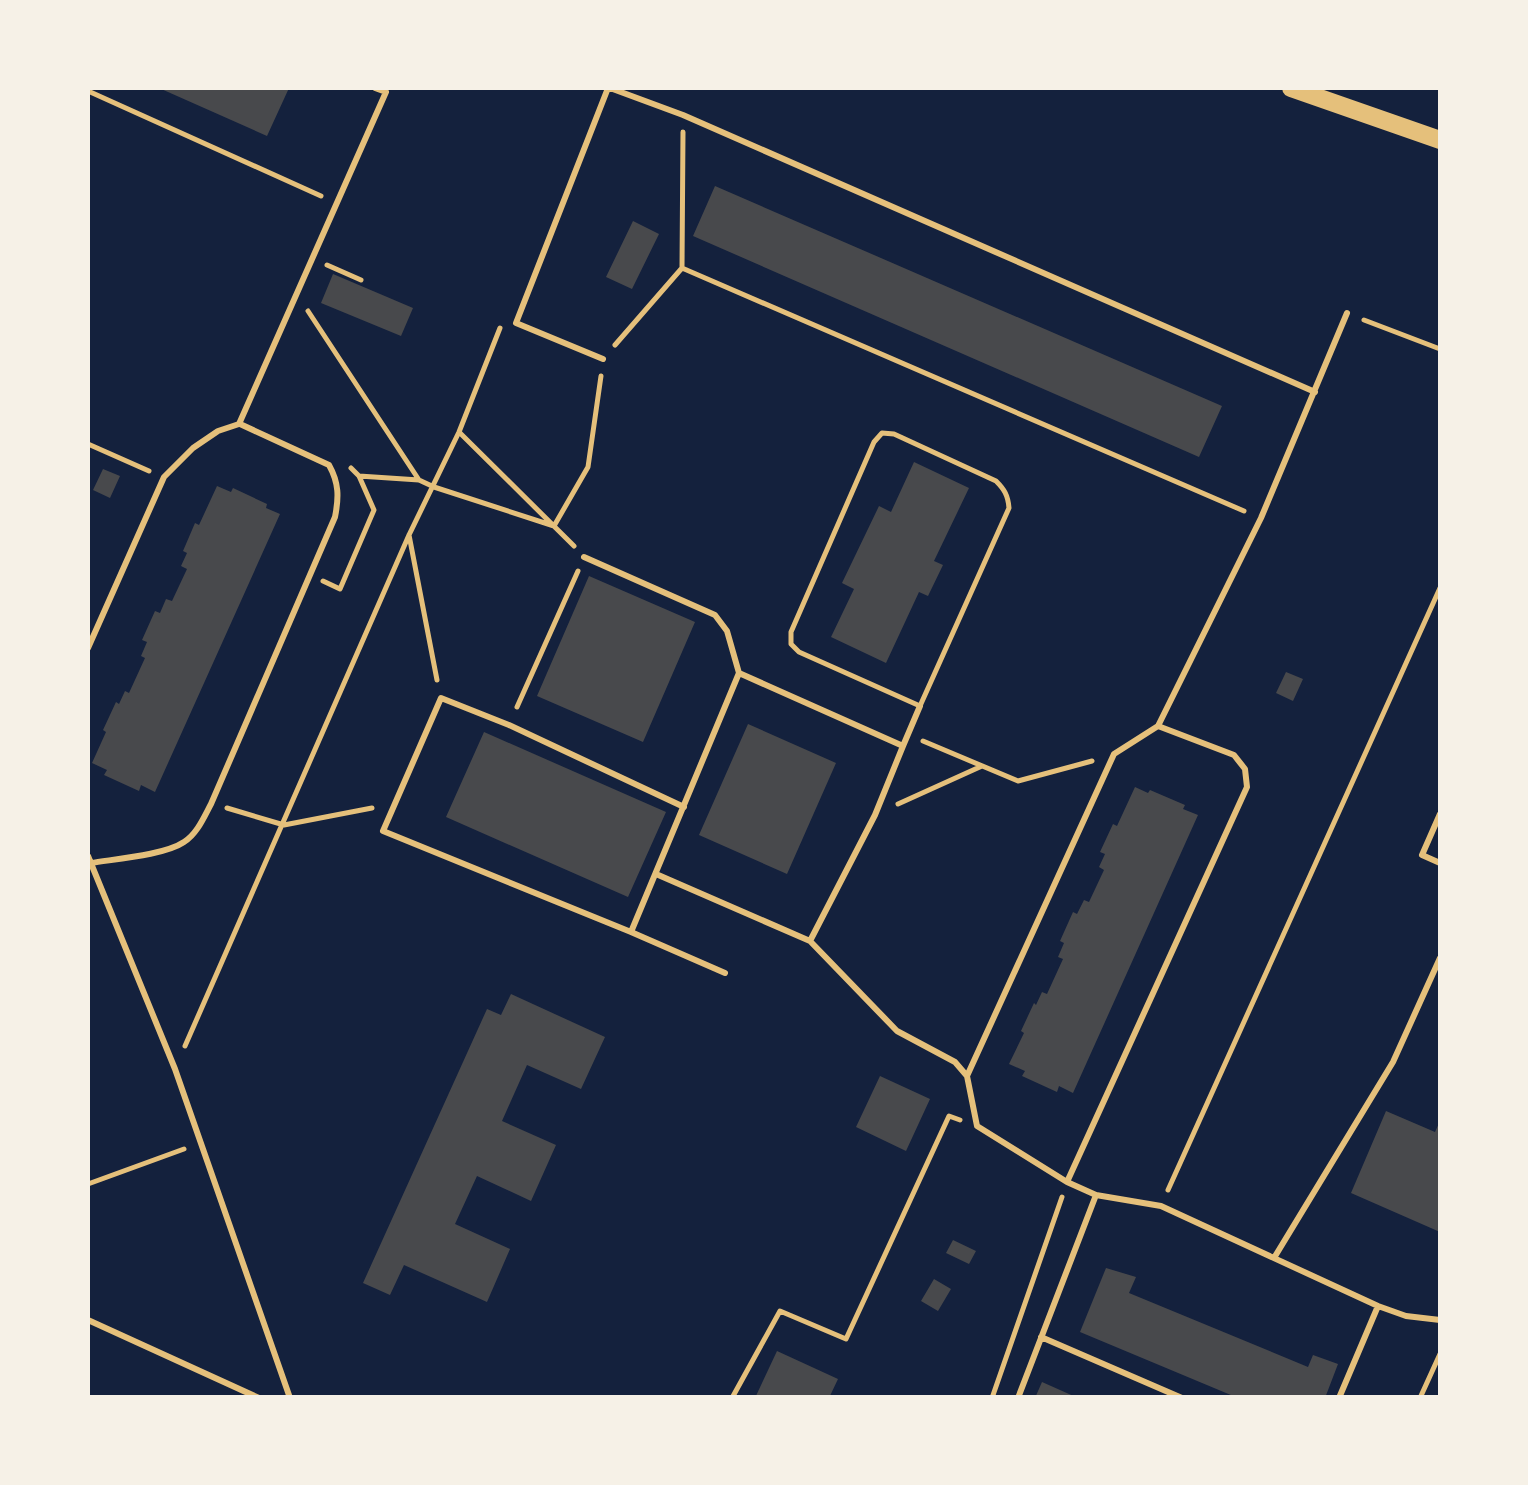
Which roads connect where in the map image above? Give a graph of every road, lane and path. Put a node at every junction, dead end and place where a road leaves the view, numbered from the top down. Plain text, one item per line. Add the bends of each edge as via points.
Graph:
1 (375, 88) edge
2 (609, 88) edge
3 (1291, 88) edge
4 (88, 90) edge
5 (387, 90) edge
6 (682, 115) junction
7 (1440, 140) edge
8 (338, 204) junction
9 (313, 259) junction
10 (682, 268) junction
11 (361, 280) dead end
12 (297, 294) junction
13 (1347, 313) joint
14 (502, 324) dead end
15 (1440, 349) edge
16 (603, 359) junction
17 (1315, 392) junction
18 (239, 424) junction
19 (459, 432) junction
20 (88, 444) edge
21 (329, 465) junction
22 (359, 476) junction
23 (164, 478) junction
24 (418, 480) junction
25 (434, 486) junction
26 (1261, 518) junction
27 (554, 526) junction
28 (410, 535) junction
29 (584, 557) junction
30 (310, 574) junction
31 (1440, 588) edge
32 (88, 648) edge
33 (739, 673) junction
34 (441, 698) junction
35 (920, 706) junction
36 (509, 725) junction
37 (1158, 726) junction
38 (908, 735) junction
39 (902, 746) junction
40 (1114, 754) junction
41 (982, 766) junction
42 (211, 804) junction
43 (395, 804) junction
44 (684, 806) junction
45 (874, 814) junction
46 (1440, 814) edge
47 (284, 824) junction
48 (89, 860) edge
49 (1440, 863) edge
50 (656, 874) junction
51 (631, 932) junction
52 (810, 941) junction
53 (1440, 958) edge
54 (725, 974) dead end
55 (175, 1070) junction
56 (967, 1076) junction
57 (977, 1126) junction
58 (201, 1143) junction
59 (1068, 1182) junction
60 (88, 1184) edge
61 (1096, 1195) junction
62 (1161, 1206) junction
63 (1274, 1258) junction
64 (1378, 1306) junction
65 (88, 1320) edge
66 (1440, 1320) edge
67 (1042, 1337) junction
68 (1440, 1354) edge
69 (258, 1398) edge
70 (290, 1398) edge
71 (732, 1398) edge
72 (992, 1398) edge
73 (1018, 1398) edge
74 (1182, 1398) edge
75 (1339, 1398) edge
76 (1420, 1398) edge

1 - 5 lane
2 - 6 lane
2 - 16 lane via 516,324
3 - 7 main road
4 - 8 path
5 - 8 lane
6 - 10 path
6 - 17 lane
8 - 9 lane
9 - 11 path
9 - 12 lane
10 - 16 path
10 - 26 path
12 - 18 lane
12 - 24 path
13 - 15 path
13 - 17 lane
14 - 19 path
16 - 27 path via 588,467
17 - 26 lane
18 - 21 lane
18 - 23 lane via 193,448
19 - 25 path
19 - 27 path
20 - 23 path
21 - 22 path via 350,466
21 - 30 lane via 339,495
22 - 24 path
22 - 30 path via 374,510 340,589
23 - 32 lane
24 - 25 path
25 - 27 path
25 - 28 path
26 - 37 lane
27 - 29 path
28 - 34 path
28 - 47 path
29 - 33 lane via 715,616 727,631
29 - 36 path
30 - 42 lane
31 - 62 path
33 - 39 lane
33 - 44 lane
34 - 36 lane
34 - 43 lane
35 - 35 path via 790,644 882,432 996,481 1008,498
35 - 38 lane
36 - 44 lane
37 - 40 lane
37 - 59 lane via 1234,754 1245,768 1247,787
38 - 39 lane
38 - 41 path
39 - 45 lane
40 - 41 path via 1018,781
40 - 56 lane
41 - 45 path
42 - 47 path
42 - 48 lane via 187,841 172,848
43 - 47 path
43 - 51 lane via 383,831
44 - 50 lane
45 - 52 lane
46 - 49 lane via 1422,855
47 - 55 path
48 - 55 lane
50 - 51 lane
50 - 52 lane
51 - 54 lane
52 - 56 lane via 897,1031 955,1062
53 - 63 lane via 1393,1062
55 - 58 lane
56 - 57 lane
57 - 59 lane
57 - 71 path via 949,1116 846,1339 780,1311
58 - 60 path
58 - 70 lane
59 - 61 lane
59 - 72 path
61 - 62 lane
61 - 67 lane
62 - 63 lane
63 - 64 lane
64 - 66 lane
64 - 75 lane
65 - 69 lane
67 - 73 lane
67 - 74 lane
68 - 76 path

